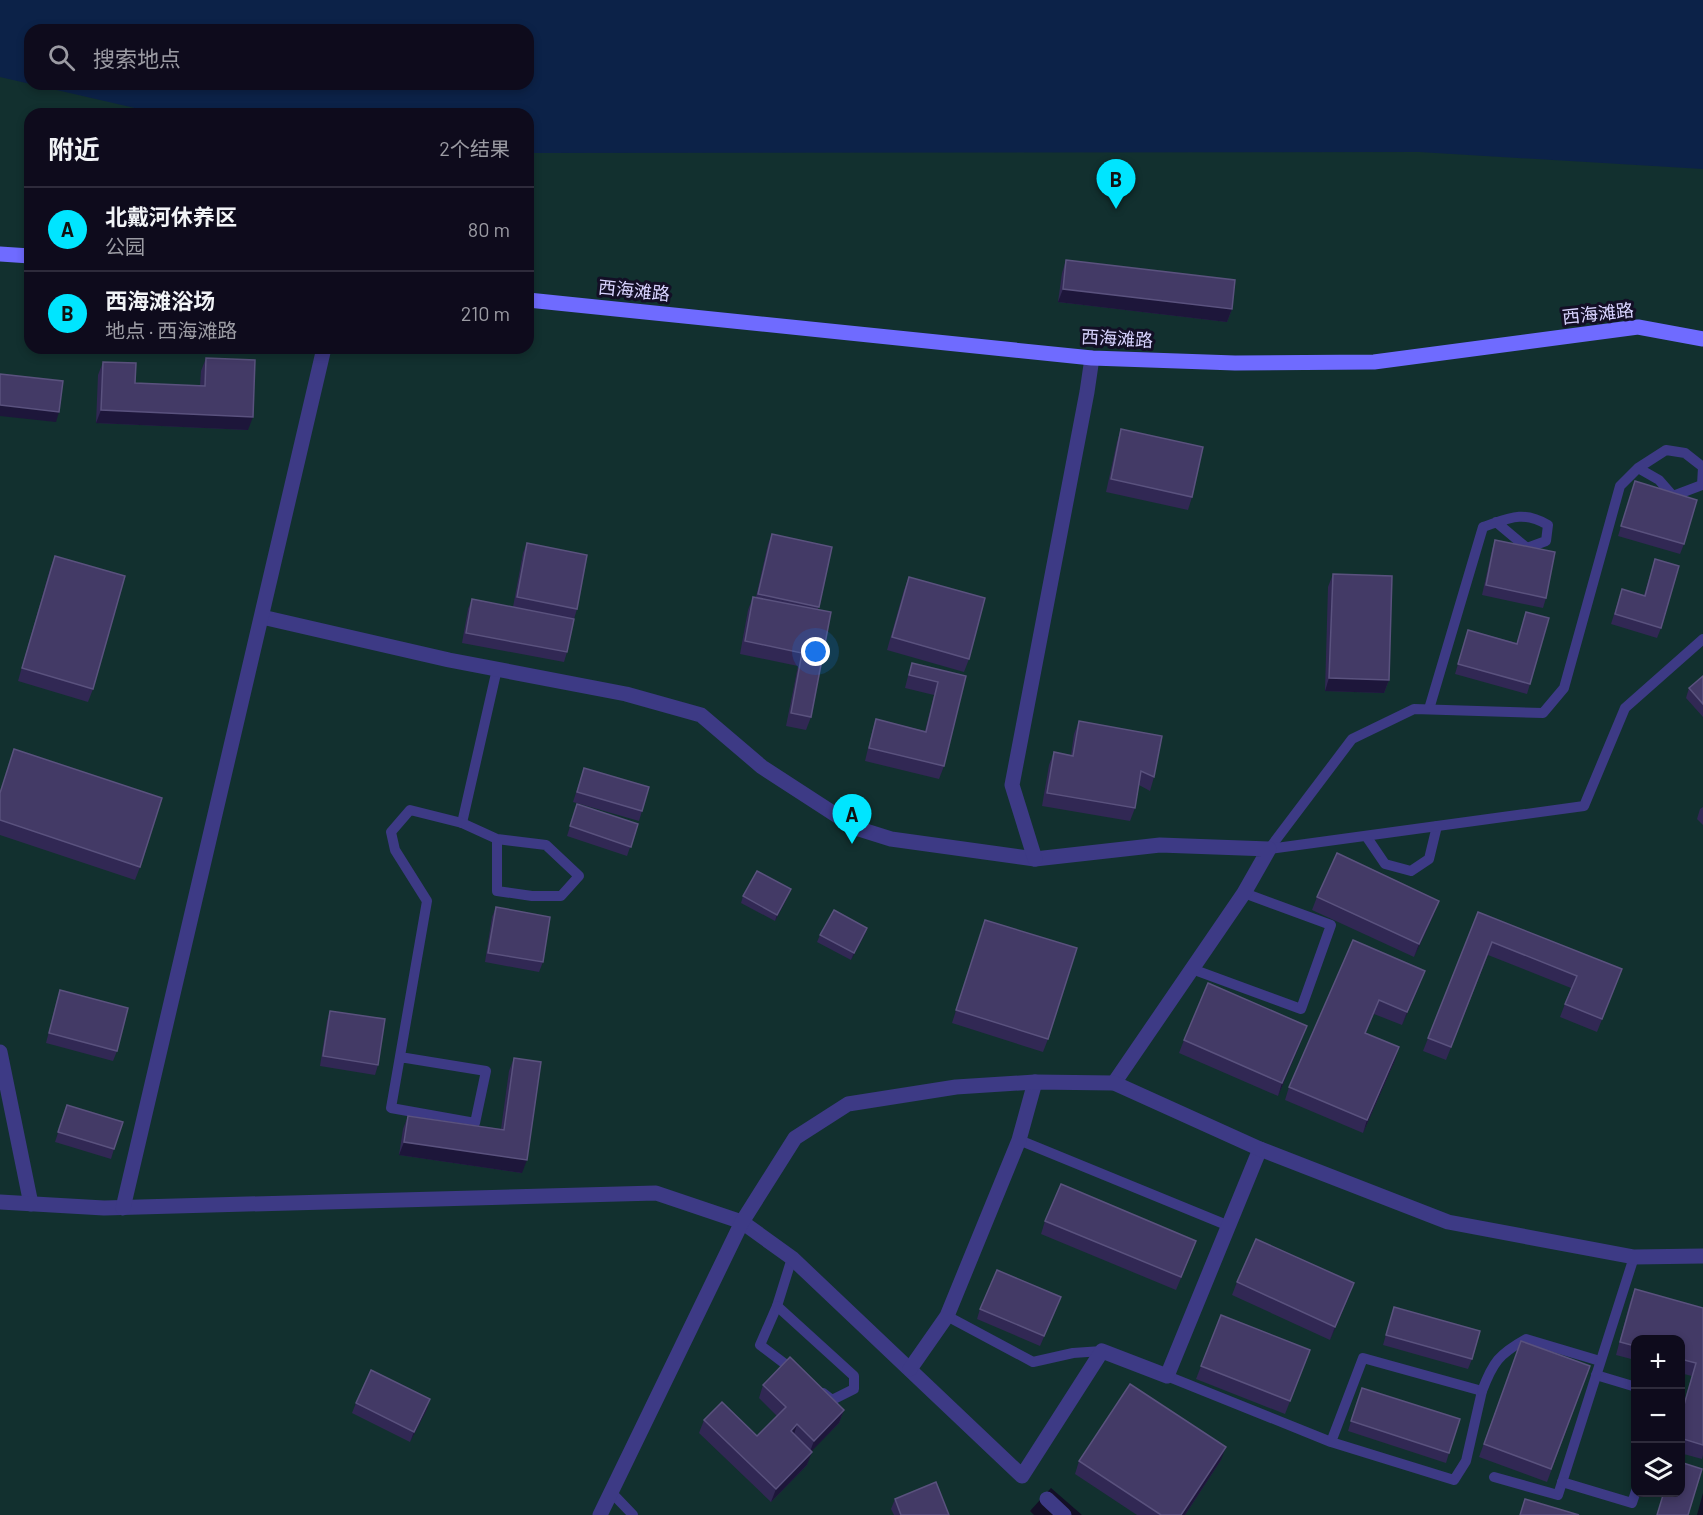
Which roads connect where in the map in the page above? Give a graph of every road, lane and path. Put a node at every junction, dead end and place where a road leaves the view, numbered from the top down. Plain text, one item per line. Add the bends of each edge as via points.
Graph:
1 (0, 254) edge
2 (24, 256) edge
3 (534, 301) edge
4 (1703, 339) edge
5 (323, 354) edge
6 (1092, 358) junction
7 (1638, 468) junction
8 (1496, 522) junction
9 (262, 617) junction
10 (1703, 639) edge
11 (497, 669) junction
12 (1429, 709) junction
13 (462, 823) junction
14 (1437, 826) junction
15 (1366, 836) junction
16 (497, 839) junction
17 (1269, 849) junction
18 (1035, 859) junction
19 (1244, 892) junction
20 (1192, 969) junction
21 (0, 1052) edge
22 (400, 1057) junction
23 (1035, 1082) junction
24 (1114, 1083) junction
25 (1019, 1140) junction
26 (1260, 1149) junction
27 (0, 1202) edge
28 (31, 1204) junction
29 (123, 1208) junction
30 (742, 1222) junction
31 (1228, 1226) junction
32 (1703, 1256) edge
33 (1634, 1257) junction
34 (792, 1258) junction
35 (777, 1306) junction
36 (947, 1316) junction
37 (1102, 1351) junction
38 (1600, 1361) junction
39 (910, 1369) junction
40 (1596, 1375) junction
41 (1167, 1376) junction
42 (1631, 1386) edge
43 (1482, 1391) junction
44 (1331, 1442) junction
45 (1494, 1478) dead end
46 (1562, 1482) junction
47 (611, 1492) junction
48 (1634, 1497) edge
49 (1047, 1499) dead end
50 (600, 1515) edge
51 (633, 1515) edge
52 (1064, 1515) edge

1 - 2 main road
3 - 6 main road, 西海滩路
4 - 6 main road, 西海滩路 via 1638,327 1374,362
5 - 9 street
6 - 18 street via 1012,784
7 - 7 lane via 1666,450 1685,453 1703,467 1702,485 1673,496 1659,480
7 - 12 lane via 1620,486 1564,688 1543,713
8 - 8 lane via 1513,517 1535,518 1548,525 1546,541 1527,548
8 - 12 lane via 1483,527
9 - 11 street
9 - 29 street
10 - 14 lane via 1625,708 1584,806
11 - 13 lane
11 - 18 street via 626,694 701,714 762,767 856,828 891,839
12 - 17 lane via 1414,708 1352,739
13 - 16 lane
13 - 22 lane via 410,810 391,832 395,850 427,901
14 - 15 lane
14 - 15 lane via 1429,859 1411,871 1385,864
15 - 17 lane
16 - 16 lane via 497,891 561,896 579,876 546,845
17 - 18 street via 1160,845
17 - 19 street
19 - 20 street
19 - 20 lane via 1331,925 1300,1009
20 - 24 street
21 - 28 street
22 - 22 lane via 391,1108 475,1123 486,1071
23 - 24 street
23 - 25 street
23 - 30 street via 956,1087 848,1104 795,1138
24 - 26 street
25 - 31 lane
25 - 36 street
26 - 31 street
26 - 33 street via 1448,1222
27 - 28 street
28 - 29 street
29 - 30 street via 656,1193
30 - 34 street
30 - 47 street
31 - 41 street
32 - 33 street
33 - 38 lane
34 - 35 lane
34 - 39 street
35 - 35 lane via 760,1345 832,1400 854,1389 854,1376
36 - 37 lane via 1033,1362
36 - 39 street
37 - 39 street via 1022,1476
37 - 41 street
38 - 40 lane
38 - 43 lane via 1527,1339 1505,1352 1490,1370
40 - 42 lane
40 - 46 lane
41 - 44 lane
43 - 44 lane via 1363,1358
43 - 44 lane via 1466,1461 1454,1480
45 - 46 lane via 1558,1495
46 - 48 lane via 1632,1503
47 - 50 street
47 - 51 lane
49 - 52 street

